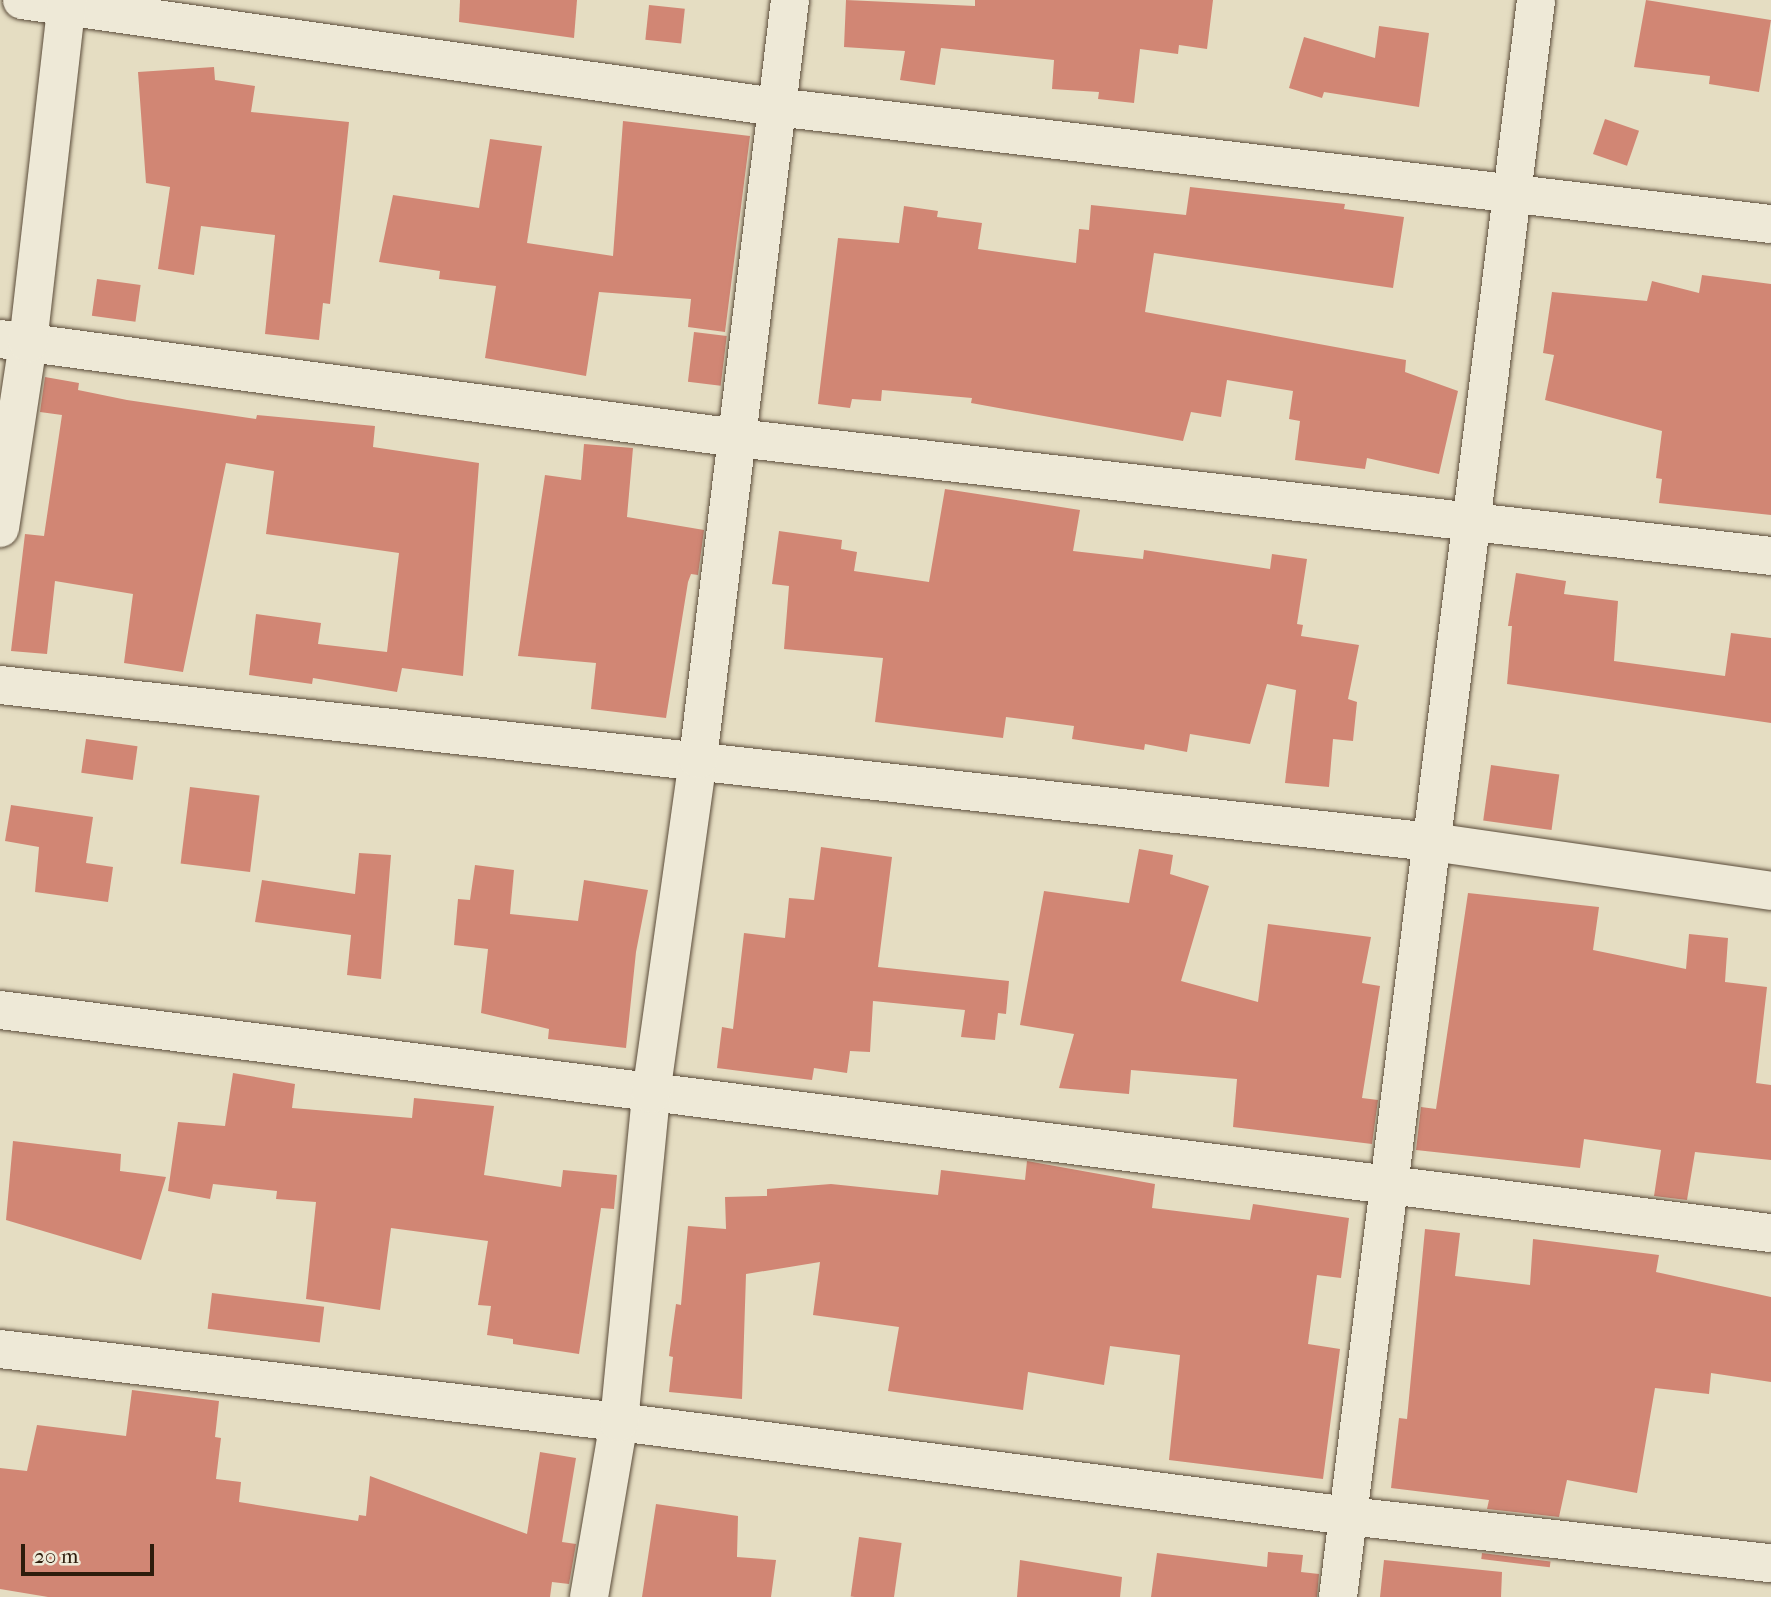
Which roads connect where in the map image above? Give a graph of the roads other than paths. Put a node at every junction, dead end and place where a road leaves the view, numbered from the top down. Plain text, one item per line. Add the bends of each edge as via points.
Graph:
1 (22, 0) edge
2 (790, 0) edge
3 (1536, 0) edge
4 (67, 3) edge
5 (776, 107) junction
6 (1511, 193) junction
7 (1771, 224) edge
8 (14, 341) edge
9 (737, 438) junction
10 (1472, 525) junction
11 (0, 528) edge
12 (1771, 556) edge
13 (0, 685) edge
14 (698, 759) junction
15 (1432, 842) junction
16 (1771, 891) edge
17 (0, 1010) edge
18 (651, 1094) junction
19 (1390, 1182) junction
20 (1771, 1233) edge
21 (0, 1349) edge
22 (620, 1422) junction
23 (1349, 1516) junction
24 (1771, 1563) edge
25 (589, 1597) edge
26 (1338, 1597) edge

1 - 4 street
2 - 5 street
3 - 6 street
4 - 5 street
4 - 8 street
5 - 6 street
5 - 9 street
6 - 7 street
6 - 10 street
8 - 9 street
8 - 11 street
9 - 10 street
9 - 14 street
10 - 12 street
10 - 15 street
13 - 14 street
14 - 15 street
14 - 18 street
15 - 16 street
15 - 19 street
17 - 18 street
18 - 19 street
18 - 22 street
19 - 20 street
19 - 23 street
21 - 22 street
22 - 23 street
22 - 25 street
23 - 24 street
23 - 26 street

